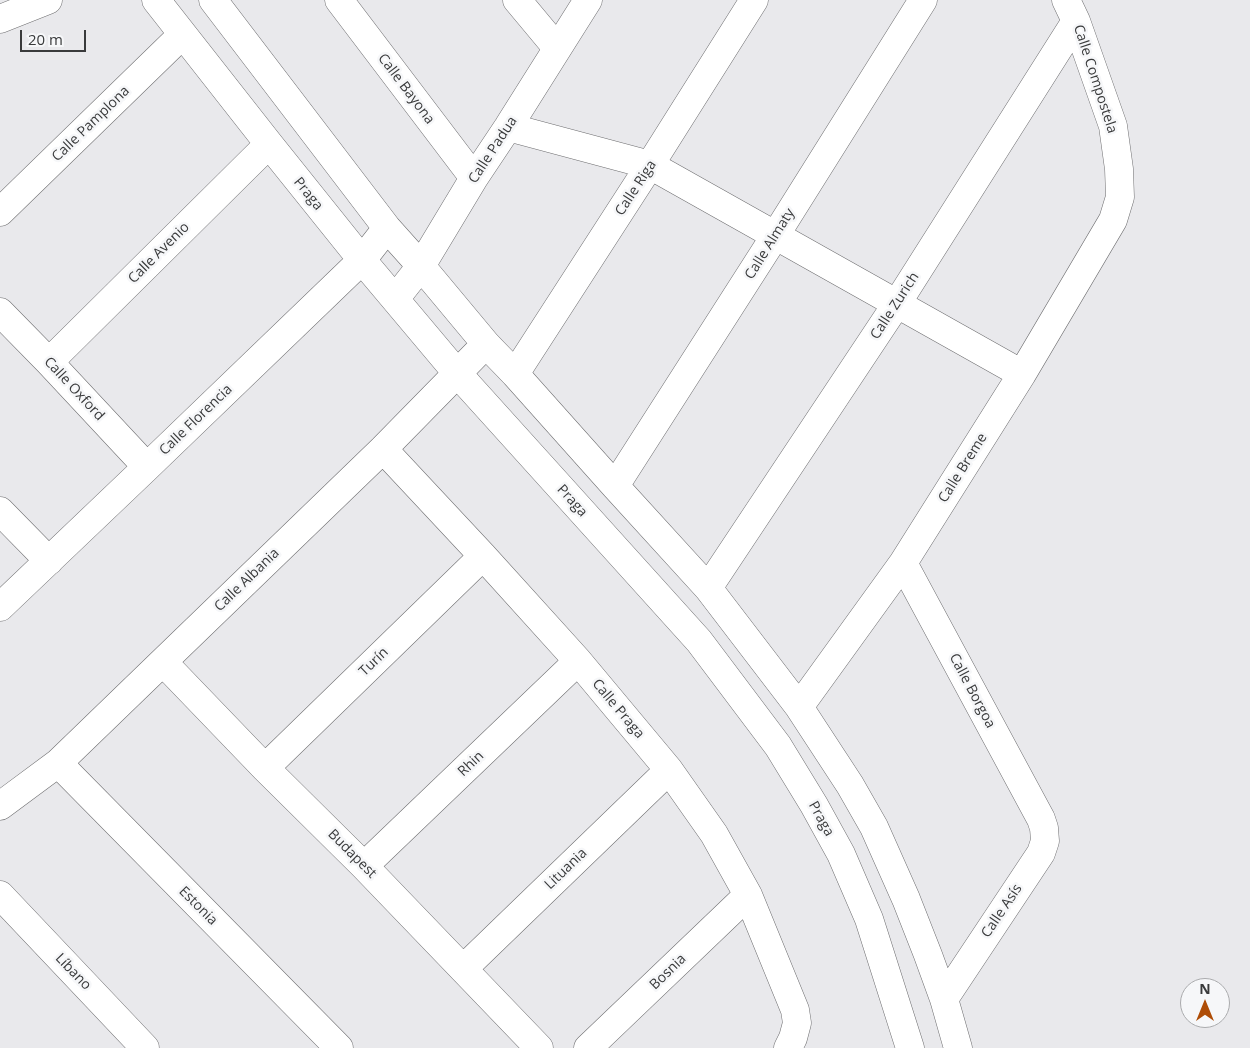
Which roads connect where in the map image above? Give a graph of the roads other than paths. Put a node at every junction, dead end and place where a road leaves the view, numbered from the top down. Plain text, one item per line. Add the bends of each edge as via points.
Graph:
1 (48, 0) edge
2 (156, 0) edge
3 (212, 0) edge
4 (339, 0) edge
5 (517, 0) edge
6 (588, 0) edge
7 (754, 0) edge
8 (923, 0) edge
9 (1071, 11) edge
10 (0, 19) edge
11 (182, 35) junction
12 (557, 48) junction
13 (508, 128) junction
14 (269, 144) junction
15 (650, 165) junction
16 (474, 178) junction
17 (0, 212) edge
18 (1112, 220) joint
19 (388, 228) junction
20 (774, 236) junction
21 (362, 260) junction
22 (421, 266) junction
23 (395, 299) junction
24 (896, 305) junction
25 (0, 312) edge
26 (486, 344) junction
27 (49, 362) junction
28 (457, 373) junction
29 (515, 374) junction
30 (1022, 374) junction
31 (383, 449) junction
32 (147, 468) junction
33 (615, 486) junction
34 (0, 511) edge
35 (483, 556) junction
36 (48, 561) junction
37 (903, 563) junction
38 (708, 588) junction
39 (0, 607) edge
40 (163, 662) junction
41 (578, 662) junction
42 (799, 707) junction
43 (58, 763) junction
44 (265, 768) junction
45 (669, 770) junction
46 (0, 806) edge
47 (1041, 819) joint
48 (364, 866) junction
49 (0, 895) edge
50 (748, 895) junction
51 (463, 969) junction
52 (944, 998) junction
53 (145, 1048) edge
54 (339, 1048) edge
55 (539, 1048) edge
56 (588, 1048) edge
57 (788, 1048) edge
58 (910, 1048) edge
59 (958, 1048) edge

1 - 10 street
2 - 11 street, Praga
3 - 19 street
4 - 16 street, Calle Bayona
5 - 12 street
6 - 12 street, Calle Padua
7 - 15 street, Calle Riga
8 - 20 street, Calle Almaty
9 - 18 street, Calle Compostela via 1112,126 1120,197
9 - 24 street, Calle Zurich
11 - 14 street, Praga
11 - 17 street, Calle Pamplona
12 - 13 street, Calle Padua
13 - 15 street
13 - 16 street, Calle Padua
14 - 21 street, Praga
14 - 27 street, Calle Avenio
15 - 20 street
15 - 29 street, Calle Riga
16 - 22 street, Calle Padua
18 - 30 street, Calle Breme
19 - 21 street, Calle Florencia
19 - 22 street
20 - 24 street
20 - 33 street, Calle Almaty
21 - 23 street, Praga
21 - 32 street, Calle Florencia
22 - 23 street, Calle Padua
22 - 26 street
23 - 28 street, Praga
24 - 30 street
24 - 38 street, Calle Zurich
25 - 27 street, Calle Oxford
26 - 28 street, Calle Albania
26 - 29 street
27 - 32 street, Calle Oxford
28 - 31 street, Calle Albania
28 - 58 street, Praga via 699,641 778,746 841,854 869,919
29 - 33 street
30 - 37 street, Calle Breme
31 - 35 street, Calle Praga
31 - 40 street, Calle Albania
32 - 36 street, Calle Florencia
33 - 38 street
34 - 36 street
35 - 41 street, Calle Praga
35 - 44 street, Turín
36 - 39 street, Calle Florencia
37 - 42 street, Calle Breme
37 - 47 street, Calle Borgoa
38 - 42 street
40 - 43 street, Calle Albania
40 - 44 street, Budapest
41 - 45 street, Calle Praga
41 - 48 street, Rhin
42 - 52 street via 874,827
43 - 46 street, Calle Albania
43 - 54 street, Estonia
44 - 48 street, Budapest
45 - 50 street, Calle Praga via 714,834
45 - 51 street, Lituania
47 - 52 street, Calle Asís via 1045,841 1041,853
48 - 51 street, Budapest
49 - 53 street, Líbano
50 - 56 street, Bosnia
50 - 57 street, Calle Praga via 795,1010 797,1023
51 - 55 street, Budapest
52 - 59 street

